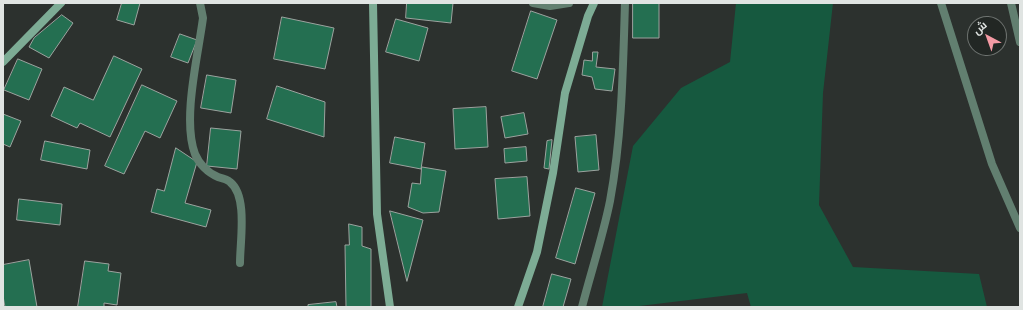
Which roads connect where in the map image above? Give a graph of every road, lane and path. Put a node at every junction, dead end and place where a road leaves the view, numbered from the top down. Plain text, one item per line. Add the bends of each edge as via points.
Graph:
1 (60, 3) edge
2 (200, 3) edge
3 (373, 3) edge
4 (533, 3) edge
5 (569, 3) edge
6 (594, 3) edge
7 (624, 3) edge
8 (941, 3) edge
9 (1011, 3) edge
10 (1020, 42) edge
11 (3, 62) edge
12 (1020, 228) edge
13 (240, 263) dead end
14 (390, 307) edge
15 (518, 307) edge
16 (582, 307) edge

1 - 11 street
2 - 13 street via 203,18 189,117 191,140 196,156 206,170 229,181 238,192 241,206
3 - 14 street via 377,214
4 - 5 street via 550,6
6 - 15 street via 565,93 553,173 537,252
7 - 16 street via 623,64 610,201
8 - 12 street via 992,164
9 - 10 street

